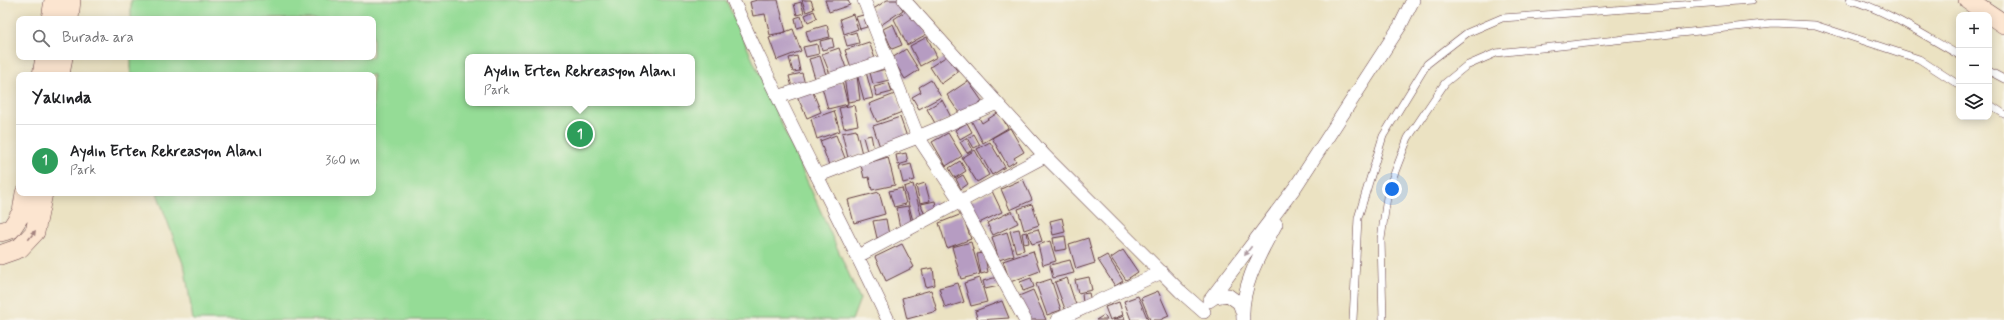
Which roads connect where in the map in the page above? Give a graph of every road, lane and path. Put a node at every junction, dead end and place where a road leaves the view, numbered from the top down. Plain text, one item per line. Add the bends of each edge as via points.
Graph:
1 (54, 0) edge
2 (72, 0) edge
3 (733, 0) edge
4 (864, 0) edge
5 (904, 0) edge
6 (1413, 0) edge
7 (1752, 0) edge
8 (1850, 0) edge
9 (1968, 0) edge
10 (51, 16) edge
11 (69, 16) edge
12 (2004, 24) edge
13 (1956, 53) edge
14 (44, 60) edge
15 (62, 60) edge
16 (888, 60) junction
17 (42, 72) edge
18 (60, 72) edge
19 (1992, 73) edge
20 (2004, 80) edge
21 (1957, 84) edge
22 (778, 97) junction
23 (997, 103) junction
24 (1992, 106) edge
25 (2004, 114) edge
26 (918, 137) junction
27 (1045, 156) junction
28 (817, 176) junction
29 (1296, 186) junction
30 (25, 196) edge
31 (42, 196) edge
32 (960, 202) junction
33 (0, 232) edge
34 (0, 255) edge
35 (858, 256) junction
36 (1162, 272) junction
37 (1206, 311) edge
38 (1242, 318) edge
39 (888, 320) edge
40 (1025, 320) edge
41 (1057, 320) edge
42 (1353, 320) edge
43 (1383, 320) edge

1 - 10 street
2 - 11 street
3 - 22 street
4 - 16 street
5 - 23 street
6 - 29 street via 1400,26
7 - 42 lane via 1502,18 1467,33 1427,64 1383,136 1358,218
8 - 13 lane via 1880,12
9 - 12 street
14 - 17 street
15 - 18 street
16 - 22 street
16 - 26 street
19 - 20 lane
21 - 43 lane via 1918,59 1815,25 1773,23 1496,53 1466,66 1445,83 1408,138 1388,190 1382,232
22 - 28 street
23 - 26 street
23 - 27 street
24 - 25 lane
26 - 28 street
26 - 32 street
27 - 32 street
27 - 36 street
28 - 35 street
29 -> 37 street
29 - 38 street via 1256,261 1246,293
30 - 33 street via 22,212 11,229
34 -> 31 street via 20,248 36,232
32 - 35 street
32 - 40 street
35 - 39 street
36 - 37 street
36 - 41 street
37 - 38 street via 1221,295 1228,295 1239,303

